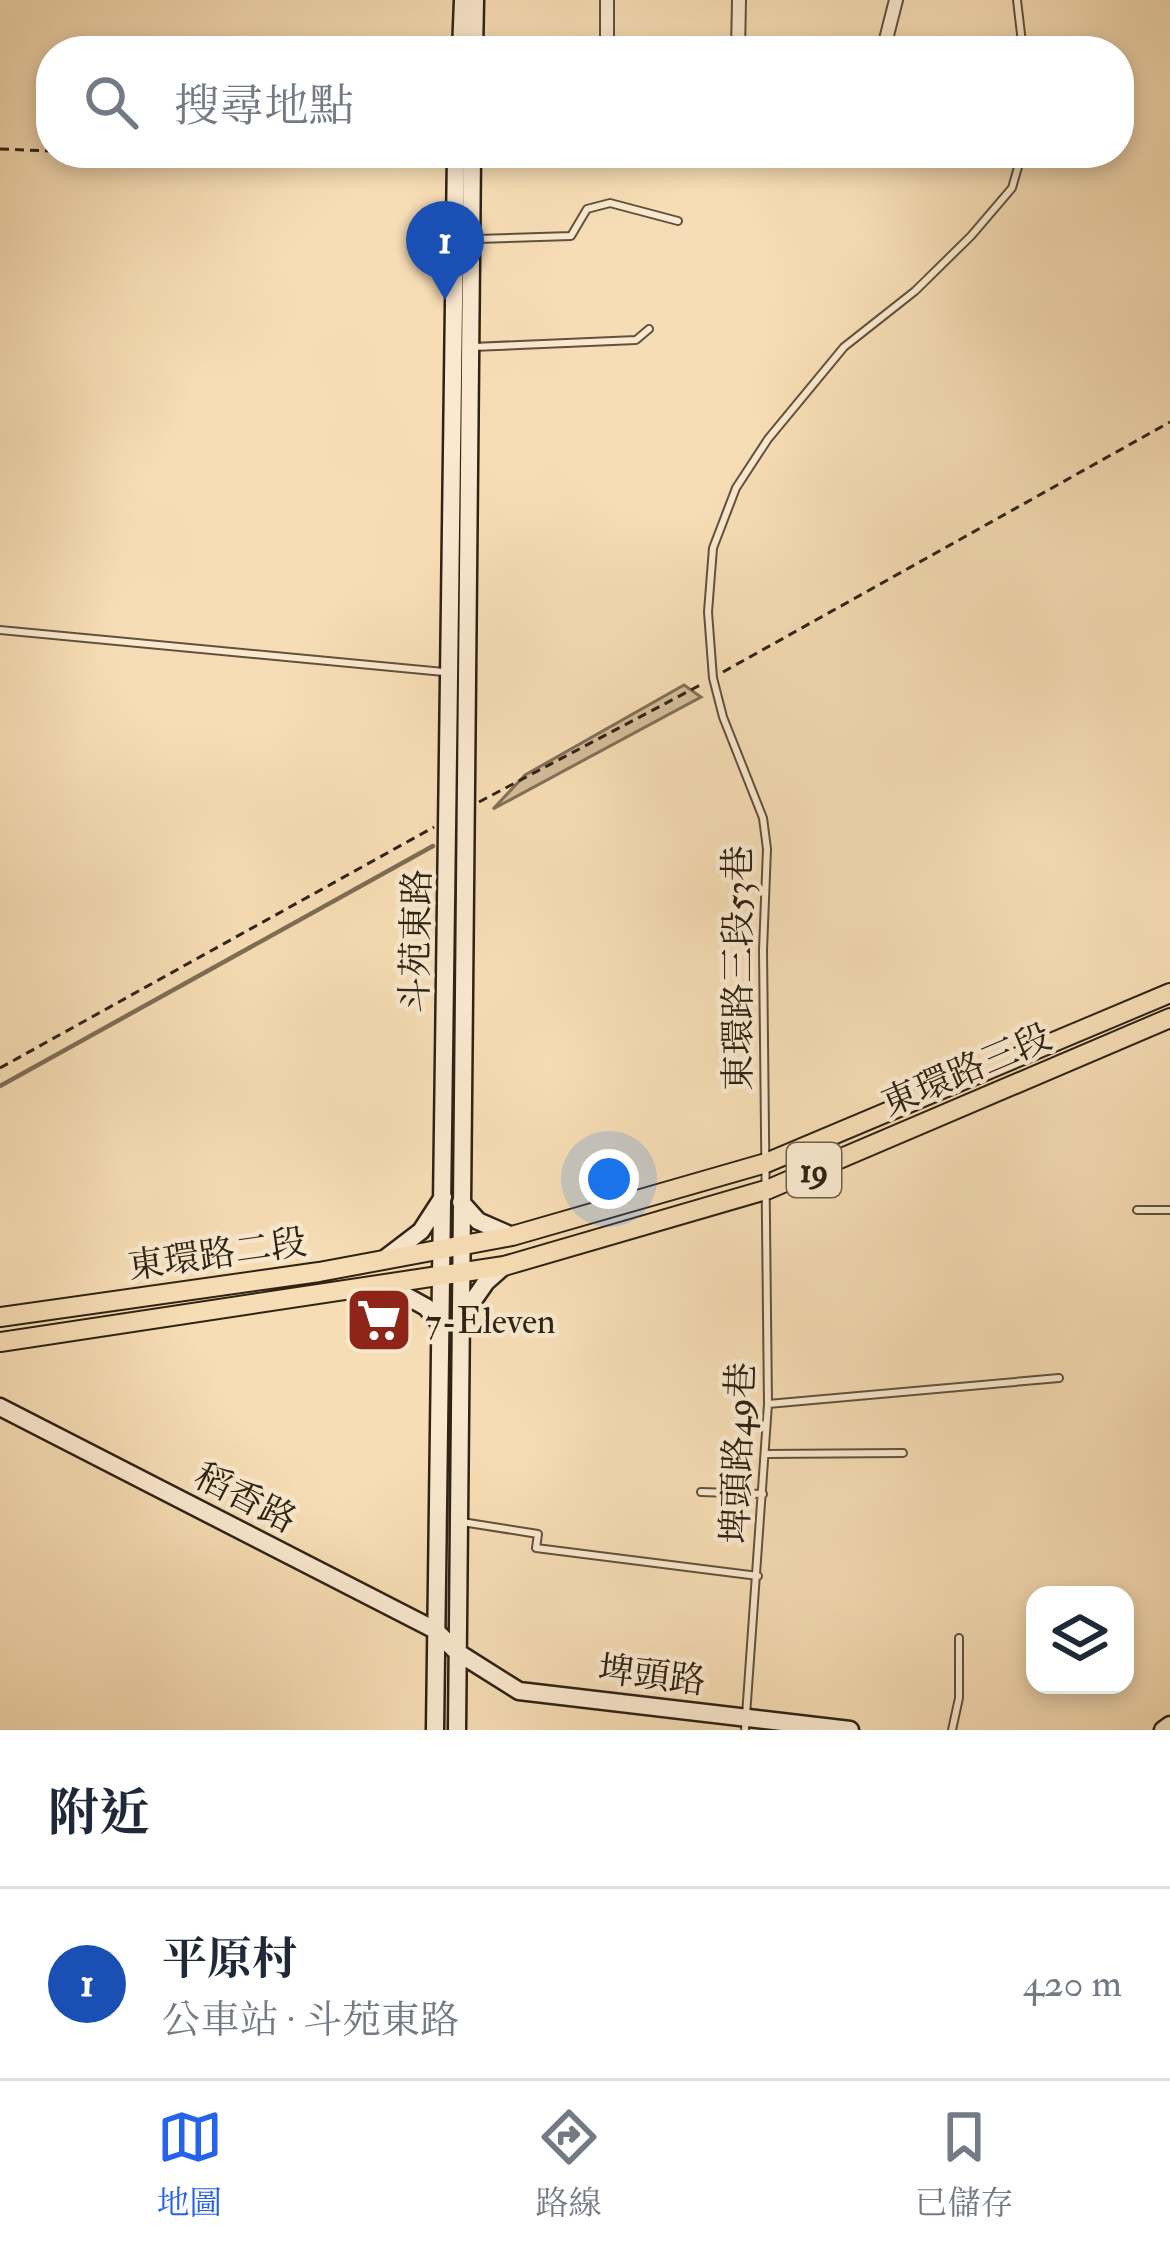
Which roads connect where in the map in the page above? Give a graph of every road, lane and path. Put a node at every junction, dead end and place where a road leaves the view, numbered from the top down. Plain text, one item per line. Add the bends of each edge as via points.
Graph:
1 (463, 0) edge
2 (475, 0) edge
3 (607, 0) edge
4 (739, 0) edge
5 (896, 0) edge
6 (1017, 0) edge
7 (462, 36) edge
8 (474, 36) edge
9 (607, 36) edge
10 (738, 36) edge
11 (887, 36) edge
12 (1021, 36) edge
13 (0, 149) edge
14 (36, 150) edge
15 (461, 168) edge
16 (463, 168) edge
17 (1018, 168) edge
18 (678, 221) dead end
19 (473, 239) junction
20 (649, 329) dead end
21 (472, 347) junction
22 (1170, 422) edge
23 (0, 630) edge
24 (451, 672) junction
25 (712, 678) junction
26 (457, 814) junction
27 (1170, 993) edge
28 (1170, 1018) edge
29 (0, 1068) edge
30 (766, 1162) junction
31 (769, 1189) junction
32 (452, 1199) junction
33 (1137, 1210) dead end
34 (1170, 1210) edge
35 (512, 1236) junction
36 (452, 1249) junction
37 (381, 1262) junction
38 (504, 1266) junction
39 (452, 1274) junction
40 (386, 1285) junction
41 (0, 1317) edge
42 (460, 1319) junction
43 (442, 1327) junction
44 (0, 1342) edge
45 (1059, 1378) dead end
46 (768, 1404) junction
47 (0, 1407) edge
48 (903, 1453) dead end
49 (766, 1454) junction
50 (700, 1492) dead end
51 (763, 1494) junction
52 (459, 1522) junction
53 (758, 1576) junction
54 (435, 1630) junction
55 (959, 1638) dead end
56 (457, 1652) junction
57 (746, 1724) edge
58 (435, 1730) edge
59 (457, 1730) edge
60 (850, 1730) edge
61 (952, 1730) edge

1 - 7 main road
2 - 8 main road
3 - 9 street
4 - 10 street
5 - 11 street
6 - 12 lane
13 - 14 path
15 - 24 main road, 斗苑東路
16 - 19 main road, 斗苑東路
17 - 25 lane, 東環路三段53巷 via 1012,188 971,236 844,347 736,488 713,548
18 - 19 lane via 610,203 587,209 571,236
19 - 21 main road, 斗苑東路
20 - 21 lane via 636,340
21 - 26 main road, 斗苑東路
22 - 25 path
23 - 24 lane
24 - 26 main road, 斗苑東路
25 - 26 path
25 - 30 lane, 東環路三段53巷 via 764,818
26 - 29 path
26 - 32 main road, 斗苑東路
27 - 30 main road, 東環路三段 / 19
28 - 31 main road, 東環路三段 / 19
30 - 31 lane, 東環路三段53巷
30 - 35 main road, 東環路三段 / 19
31 - 38 main road, 東環路三段 / 19
31 - 46 lane, 埤頭路49巷
32 - 35 main road
32 - 36 main road, 斗苑東路
32 - 37 main road
33 - 34 lane
35 - 36 main road, 東環路三段 / 19
36 - 37 main road, 東環路二段 / 19
36 - 39 main road, 斗苑東路
37 - 41 main road, 東環路二段 / 19
38 - 39 main road, 東環路三段 / 19
38 - 42 main road
39 - 40 main road, 東環路二段 / 19
39 - 42 main road, 斗苑東路
39 - 43 main road, 斗苑東路
40 - 43 main road via 426,1307
40 - 44 main road, 東環路二段 / 19
42 - 52 main road, 斗苑東路
43 - 54 main road, 斗苑東路
45 - 46 lane
46 - 49 lane, 埤頭路49巷
47 - 54 main road, 稻香路
48 - 49 lane
49 - 51 lane, 埤頭路49巷
50 - 51 lane
51 - 53 lane, 埤頭路49巷
52 - 53 lane via 538,1534 536,1548
52 - 56 main road, 斗苑東路
53 - 57 lane, 埤頭路49巷
54 - 56 main road, 稻香路
54 - 58 main road, 斗苑東路
55 - 61 lane
56 - 57 main road, 埤頭路 via 519,1691
56 - 59 main road, 斗苑東路
57 - 60 main road, 埤頭路

